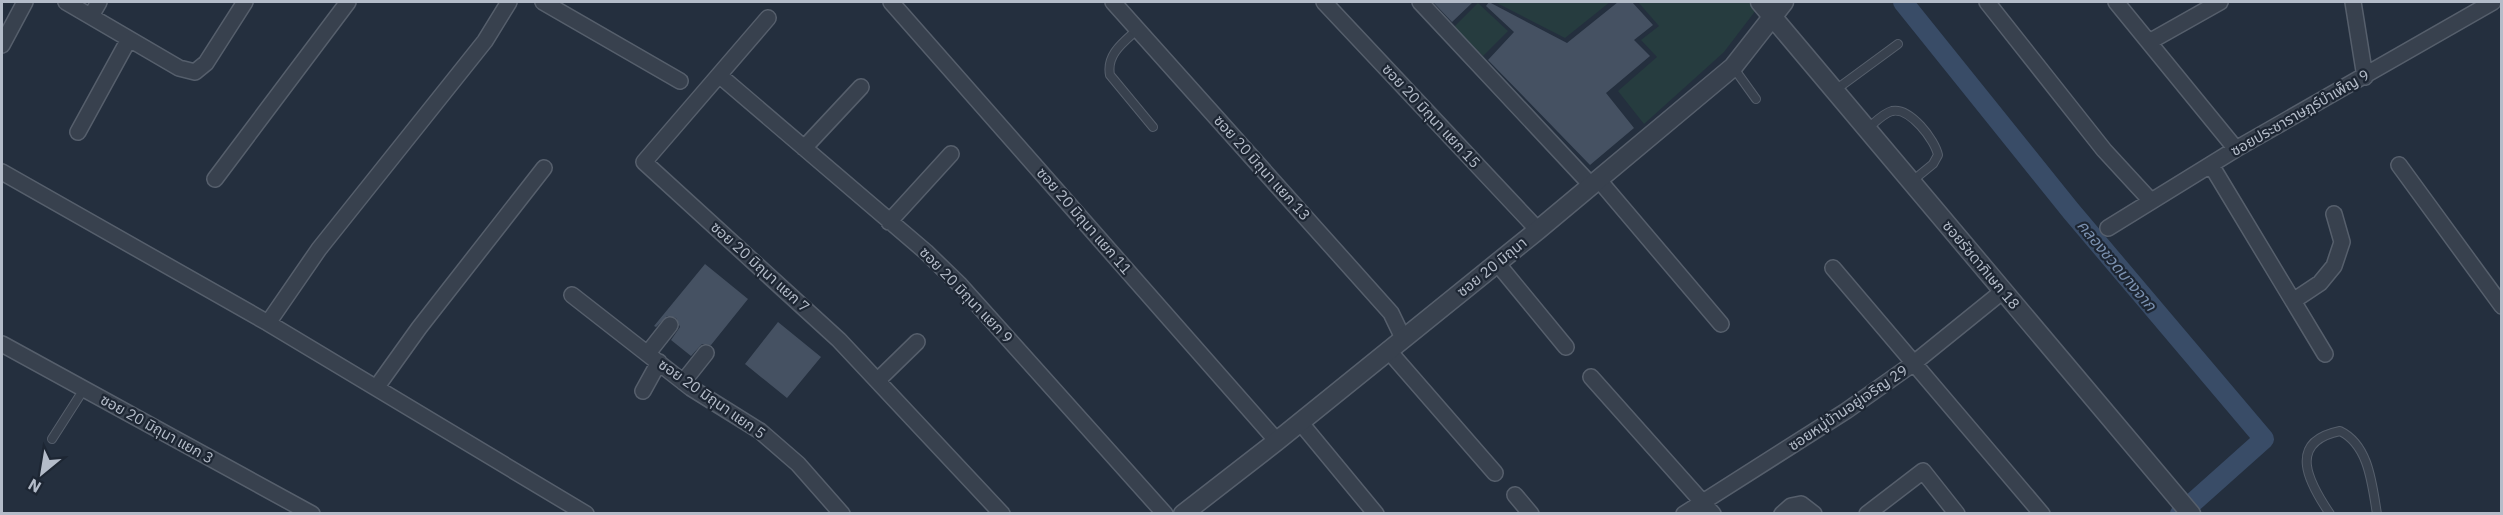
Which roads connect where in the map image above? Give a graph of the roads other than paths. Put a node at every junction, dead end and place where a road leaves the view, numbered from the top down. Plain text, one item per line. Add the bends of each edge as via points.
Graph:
1 (25, 2) edge
2 (66, 2) edge
3 (99, 2) edge
4 (245, 2) edge
5 (348, 2) edge
6 (509, 2) edge
7 (543, 2) edge
8 (891, 2) edge
9 (1113, 2) edge
10 (1324, 2) edge
11 (1420, 2) edge
12 (1784, 2) edge
13 (1987, 2) edge
14 (2116, 2) edge
15 (2220, 2) edge
16 (2354, 2) edge
17 (2493, 2) edge
18 (1766, 9) edge
19 (91, 16) junction
20 (768, 18) dead end
21 (1138, 29) junction
22 (129, 39) junction
23 (2149, 42) junction
24 (1898, 44) dead end
25 (2, 45) edge
26 (1733, 67) junction
27 (719, 75) junction
28 (2365, 77) junction
29 (680, 81) dead end
30 (861, 87) dead end
31 (1834, 91) junction
32 (1756, 99) dead end
33 (1153, 127) dead end
34 (1867, 129) junction
35 (78, 132) dead end
36 (804, 148) junction
37 (2236, 149) junction
38 (951, 154) dead end
39 (2211, 165) junction
40 (2399, 165) dead end
41 (543, 168) dead end
42 (2, 172) edge
43 (215, 179) dead end
44 (1595, 182) junction
45 (1911, 182) junction
46 (2151, 201) junction
47 (2334, 214) dead end
48 (889, 222) junction
49 (2108, 228) dead end
50 (1538, 230) junction
51 (1497, 263) junction
52 (1833, 268) dead end
53 (2003, 291) junction
54 (572, 295) dead end
55 (2293, 300) junction
56 (2502, 306) edge
57 (268, 323) junction
58 (1721, 324) dead end
59 (670, 326) dead end
60 (1403, 338) junction
61 (917, 342) dead end
62 (2, 345) edge
63 (1566, 347) dead end
64 (1388, 350) junction
65 (706, 353) dead end
66 (2325, 354) dead end
67 (653, 358) junction
68 (1914, 363) junction
69 (1590, 377) dead end
70 (878, 380) junction
71 (683, 381) junction
72 (376, 388) junction
73 (84, 389) junction
74 (643, 391) dead end
75 (1300, 422) junction
76 (52, 439) dead end
77 (1277, 441) junction
78 (1495, 473) dead end
79 (1515, 495) dead end
80 (1702, 501) junction
81 (1196, 510) edge
82 (2190, 512) edge
83 (312, 513) edge
84 (586, 513) edge
85 (842, 513) edge
86 (1002, 513) edge
87 (1165, 513) edge
88 (1376, 513) edge
89 (1531, 513) edge
90 (1684, 513) edge
91 (1713, 513) edge
92 (1782, 513) edge
93 (1814, 513) edge
94 (1867, 513) edge
95 (1957, 513) edge
96 (2042, 513) edge
97 (2330, 513) edge
98 (2377, 513) edge

1 - 25 street
2 - 19 street
3 - 19 street
4 - 22 street via 206,63 195,72 179,68
5 - 43 street
6 - 57 street via 485,41 319,249
7 - 29 street
8 - 77 street, ซอย 20 มิถุนา แยก 11
9 - 21 street, ซอย 20 มิถุนา แยก 13
10 - 50 street, ซอย 20 มิถุนา แยก 15
11 - 44 street
12 - 18 street, ซอย 20 มิถุนา
13 - 46 street via 2104,150
14 - 23 street
15 - 23 street
16 - 28 street
17 - 28 street, ซอยประชาราษฎร์บำเพ็ญ 9
18 - 26 street, ซอย 20 มิถุนา via 1751,45
18 - 31 street, ซอยรัชดาภิเษก 18
19 - 22 street
20 - 27 street, ซอย 20 มิถุนา แยก 7
21 - 33 lane via 1117,49 1108,66 1110,75
21 - 60 street, ซอย 20 มิถุนา แยก 13 via 1391,313
22 - 35 street
23 - 37 street
24 - 31 lane
26 - 32 lane
26 - 44 street, ซอย 20 มิถุนา
27 - 36 street, ซอย 20 มิถุนา แยก 9
27 - 70 street, ซอย 20 มิถุนา แยก 7 via 644,162
28 - 37 street, ซอยประชาราษฎร์บำเพ็ญ 9
30 - 36 street
31 - 34 street, ซอยรัชดาภิเษก 18
34 - 45 street, ซอยรัชดาภิเษก 18
34 - 45 lane via 1890,111 1913,118 1936,146 1938,155
36 - 48 street, ซอย 20 มิถุนา แยก 9
37 - 39 street, ซอยประชาราษฎร์บำเพ็ญ 9
38 - 48 street
39 - 46 street, ซอยประชาราษฎร์บำเพ็ญ 9
39 - 55 street
40 - 56 street
41 - 72 street
42 - 57 street
44 - 50 street, ซอย 20 มิถุนา
44 - 58 street
45 - 53 street, ซอยรัชดาภิเษก 18
46 - 49 street, ซอยประชาราษฎร์บำเพ็ญ 9
47 - 55 street via 2342,242 2334,266 2320,283
48 - 87 street, ซอย 20 มิถุนา แยก 9 via 960,285
50 - 51 street, ซอย 20 มิถุนา
51 - 60 street, ซอย 20 มิถุนา
51 - 63 street
52 - 68 street
53 - 68 street, ซอยหมู่บ้านอยู่เจริญ 29
53 - 82 street, ซอยรัชดาภิเษก 18
54 - 67 street, ซอย 20 มิถุนา แยก 5
55 - 66 street
57 - 72 street
59 - 67 street
60 - 64 street, ซอย 20 มิถุนา
61 - 70 street
62 - 73 street, ซอย 20 มิถุนา แยก 3
64 - 75 street, ซอย 20 มิถุนา
64 - 78 street
65 - 71 street
67 - 71 street, ซอย 20 มิถุนา แยก 5
67 - 74 street
68 - 80 street, ซอยหมู่บ้านอยู่เจริญ 29 via 1846,411
68 - 96 street
69 - 80 street
70 - 86 street, ซอย 20 มิถุนา แยก 7
71 - 85 street, ซอย 20 มิถุนา แยก 5 via 760,430 798,464
72 - 84 street
73 - 76 lane
73 - 83 street, ซอย 20 มิถุนา แยก 3
75 - 77 street, ซอย 20 มิถุนา
75 - 88 street
77 - 81 street, ซอย 20 มิถุนา
79 - 89 street
80 - 90 street, ซอยหมู่บ้านอยู่เจริญ 29
80 - 91 street
92 - 93 street via 1802,504
94 - 95 street via 1923,471
97 - 98 lane via 2319,498 2305,459 2315,443 2340,431 2357,444 2365,460

